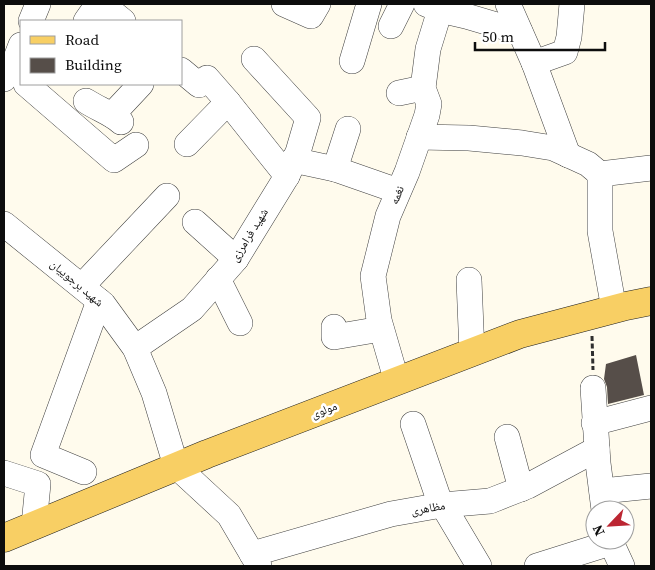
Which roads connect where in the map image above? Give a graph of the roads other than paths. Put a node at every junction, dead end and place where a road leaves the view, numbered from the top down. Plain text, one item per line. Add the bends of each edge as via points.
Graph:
1 (38, 4) edge
2 (100, 4) edge
3 (284, 4) edge
4 (318, 4) edge
5 (369, 4) edge
6 (402, 4) edge
7 (508, 4) edge
8 (572, 4) edge
9 (433, 7) edge
10 (31, 20) edge
11 (87, 20) edge
12 (122, 20) edge
13 (391, 26) dead end
14 (520, 32) junction
15 (20, 50) edge
16 (254, 59) dead end
17 (352, 61) dead end
18 (534, 63) junction
19 (182, 71) edge
20 (15, 78) edge
21 (23, 85) edge
22 (140, 85) edge
23 (423, 88) junction
24 (399, 93) dead end
25 (86, 101) dead end
26 (228, 102) junction
27 (348, 129) dead end
28 (419, 137) junction
29 (188, 144) dead end
30 (136, 145) dead end
31 (568, 155) junction
32 (290, 168) junction
33 (651, 168) edge
34 (335, 169) junction
35 (600, 174) junction
36 (398, 191) junction
37 (167, 196) dead end
38 (195, 222) dead end
39 (4, 224) edge
40 (236, 259) junction
41 (218, 279) junction
42 (469, 280) dead end
43 (91, 294) junction
44 (651, 302) edge
45 (603, 312) junction
46 (240, 323) dead end
47 (334, 327) dead end
48 (381, 329) junction
49 (135, 348) junction
50 (472, 353) junction
51 (397, 382) junction
52 (593, 388) road end
53 (651, 408) edge
54 (594, 423) junction
55 (413, 424) dead end
56 (507, 437) dead end
57 (597, 449) junction
58 (176, 466) junction
59 (84, 472) dead end
60 (4, 473) edge
61 (651, 486) edge
62 (521, 489) junction
63 (603, 500) edge
64 (606, 500) edge
65 (442, 505) junction
66 (34, 525) junction
67 (4, 538) edge
68 (586, 550) edge
69 (614, 550) edge
70 (252, 561) edge
71 (479, 566) edge
72 (537, 566) edge
73 (622, 566) edge

1 - 10 street
2 - 11 street
2 - 12 street
3 - 4 street via 310,16
5 - 17 street
6 - 13 street
7 - 14 street
8 - 18 street via 564,52
9 - 14 street
9 - 23 street, نغمه
14 - 18 street
15 - 20 street
16 - 32 street, شهید فرامرزی via 308,118
18 - 31 street
19 - 26 street via 199,86 207,78
21 - 30 street via 114,160
22 - 25 street via 117,118
23 - 24 street
23 - 28 street, نغمه via 428,104
26 - 29 street
26 - 32 street
27 - 34 street
28 - 31 street via 522,143 553,148
28 - 36 street, نغمه
31 - 35 street
32 - 34 street
32 - 40 street, شهید فرامرزی
33 - 35 street
34 - 36 street
35 - 45 street
36 - 48 street, نغمه via 388,216 373,276
37 - 43 street
38 - 40 street
39 - 43 street, شهید برجوییان
40 - 41 street, شهید فرامرزی
41 - 46 street
41 - 49 street, شهید فرامرزی via 192,309
42 - 50 street
43 - 49 street, شهید برجوییان via 103,304
43 - 59 street via 43,455
44 - 45 main road, مولوی
45 - 50 main road, مولوی via 520,334
47 - 48 street via 334,337
48 - 51 street, نغمه
49 - 58 street, شهید برجوییان via 154,393
50 - 51 main road, مولوی
51 - 58 main road, مولوی
52 - 54 street
53 - 54 street
54 - 57 street
55 - 65 street
56 - 62 street
57 - 62 street, مظاهری
57 - 63 street
58 - 66 main road, مولوی
58 - 70 street via 229,515
60 - 66 street via 38,484
61 - 64 street
62 - 65 street, مظاهری via 490,502
65 - 70 street, مظاهری via 391,514
65 - 71 street
66 - 67 main road, مولوی
68 - 72 street
69 - 73 street

